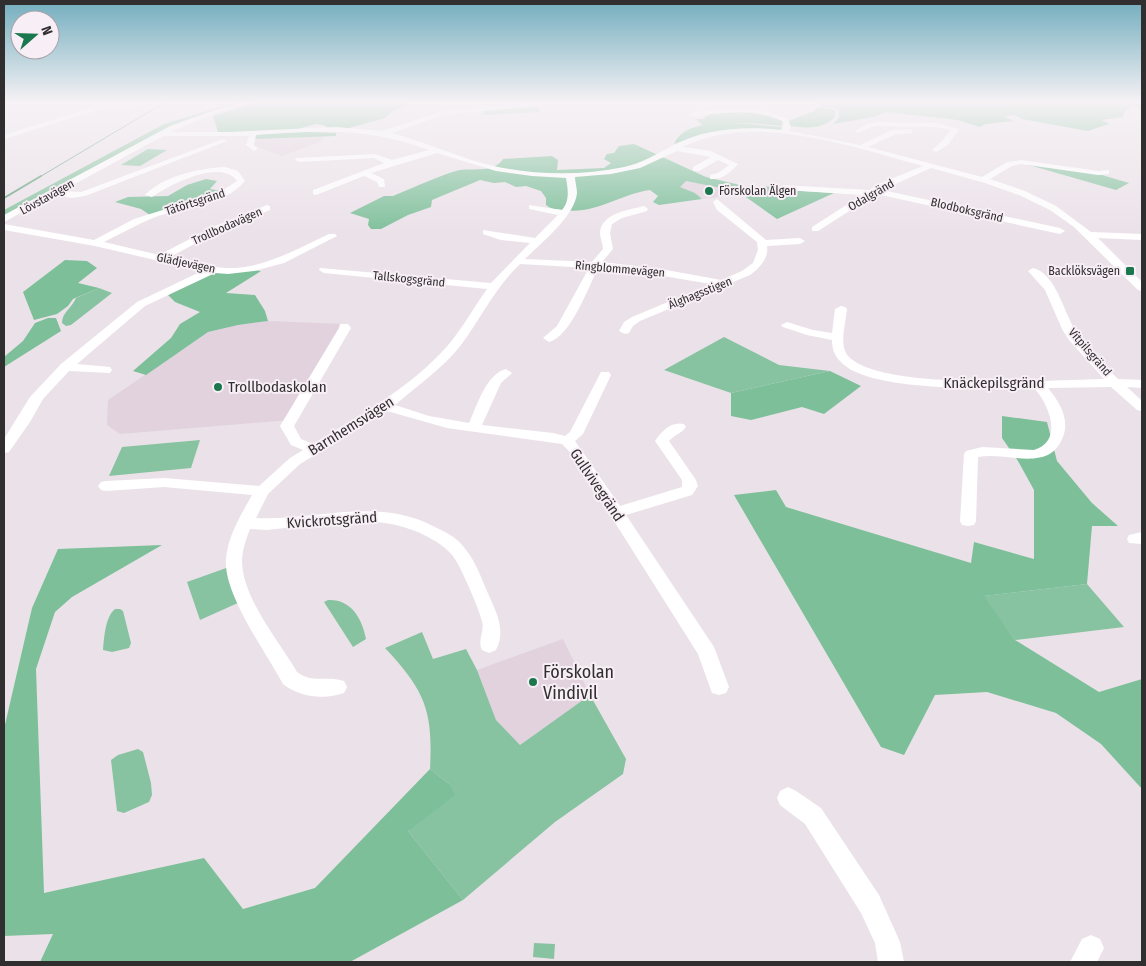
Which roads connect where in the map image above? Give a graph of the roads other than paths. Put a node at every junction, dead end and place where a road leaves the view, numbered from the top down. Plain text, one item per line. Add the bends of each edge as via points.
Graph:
1 (139, 146) edge
2 (207, 146) edge
3 (251, 146) edge
4 (425, 146) edge
5 (677, 146) edge
6 (851, 146) edge
7 (863, 146) edge
8 (941, 146) edge
9 (673, 148) junction
10 (859, 148) junction
11 (254, 149) dead end
12 (438, 150) junction
13 (936, 150) dead end
14 (717, 157) junction
15 (299, 160) dead end
16 (391, 163) junction
17 (930, 166) junction
18 (696, 169) dead end
19 (1106, 172) dead end
20 (364, 173) junction
21 (570, 175) junction
22 (713, 176) dead end
23 (982, 180) junction
24 (382, 185) dead end
25 (786, 187) dead end
26 (316, 192) dead end
27 (871, 192) junction
28 (55, 193) junction
29 (149, 195) dead end
30 (717, 202) dead end
31 (267, 208) dead end
32 (532, 208) dead end
33 (644, 209) dead end
34 (564, 213) junction
35 (4, 219) edge
36 (4, 227) edge
37 (815, 229) dead end
38 (1060, 231) dead end
39 (486, 232) dead end
40 (1088, 235) junction
41 (332, 236) dead end
42 (1142, 237) edge
43 (538, 241) junction
44 (800, 241) dead end
45 (95, 243) junction
46 (763, 243) junction
47 (161, 258) junction
48 (517, 261) junction
49 (595, 265) junction
50 (212, 270) junction
51 (324, 270) dead end
52 (1033, 271) dead end
53 (723, 283) junction
54 (493, 286) junction
55 (1142, 288) edge
56 (841, 309) dead end
57 (787, 325) dead end
58 (344, 326) dead end
59 (624, 331) dead end
60 (836, 337) junction
61 (549, 338) dead end
62 (65, 367) junction
63 (106, 370) dead end
64 (506, 373) dead end
65 (605, 375) dead end
66 (1037, 383) junction
67 (1117, 383) junction
68 (1142, 384) edge
69 (386, 406) junction
70 (1142, 407) edge
71 (474, 427) junction
72 (679, 427) dead end
73 (567, 441) junction
74 (4, 449) edge
75 (314, 449) junction
76 (106, 486) dead end
77 (262, 491) junction
78 (616, 513) junction
79 (968, 521) dead end
80 (245, 523) junction
81 (488, 645) dead end
82 (719, 687) dead end
83 (337, 688) dead end
84 (788, 798) dead end
85 (891, 962) edge

1 - 28 street, Lövstavägen
2 - 28 street via 82,194
3 - 11 street
4 - 12 street
5 - 9 street
6 - 10 street
7 - 10 street
8 - 13 street
9 - 14 street
9 - 21 street via 638,165
10 - 17 street
12 - 16 street
12 - 21 street via 485,166 533,174
14 - 18 street
14 - 22 street via 734,164 721,175
15 - 16 street via 370,156
16 - 20 street
17 - 23 street
17 - 27 street, Odalgränd
19 - 23 street via 1021,162 1010,164
20 - 24 street via 381,181
20 - 26 street
21 - 34 street, Barnhemsvägen via 572,197
23 - 40 street via 1042,202
25 - 27 street, Blodboksgränd
27 - 37 street, Odalgränd
27 - 38 street, Blodboksgränd
28 - 35 street, Lövstavägen
29 - 45 street, Tätörtsgränd via 166,183 199,172 235,173 241,181 220,196 135,221
30 - 46 street
31 - 47 street, Trollbodavägen via 216,229
32 - 34 street
33 - 49 street via 609,222 604,231 608,249
34 - 43 street, Barnhemsvägen
36 - 45 street, Glädjevägen
39 - 43 street
40 - 42 street
40 - 55 street
41 - 50 street, Glädjevägen via 280,261 240,270
43 - 48 street, Barnhemsvägen
44 - 46 street
45 - 47 street, Glädjevägen
46 - 53 street, Älghagsstigen via 759,259 752,269
47 - 50 street, Glädjevägen
48 - 49 street, Ringblommevägen via 551,266
48 - 54 street, Barnhemsvägen
49 - 53 street, Ringblommevägen
49 - 61 street via 562,328
50 - 62 street via 141,304
51 - 54 street, Tallskogsgränd
52 - 67 street, Vitpilsgränd via 1045,280 1076,340
53 - 59 street, Älghagsstigen via 636,319
54 - 69 street, Barnhemsvägen via 462,334 438,363
56 - 60 street
57 - 60 street
58 - 75 street via 288,426 296,442
60 - 66 street, Knäckepilsgränd via 846,362 874,374 974,386
62 - 63 street
62 - 74 street via 37,397
64 - 71 street via 496,381
65 - 73 street via 576,434
66 - 67 street, Knäckepilsgränd
66 - 79 street via 1047,394 1059,420 1054,443 1051,448 1037,453 979,451 971,454
67 - 68 street, Knäckepilsgränd
67 - 70 street, Vitpilsgränd
69 - 71 street, Gullvivegränd via 427,420
69 - 75 street, Barnhemsvägen
71 - 73 street, Gullvivegränd
72 - 78 street via 662,441 688,480 690,486 687,491
73 - 78 street, Gullvivegränd
75 - 77 street, Barnhemsvägen via 279,474
76 - 77 street via 170,482
77 - 80 street
78 - 82 street, Gullvivegränd via 706,652
80 - 81 street, Kvickrotsgränd via 368,515 419,525 442,537 465,560 492,623
80 - 83 street via 234,564 252,610 297,685
84 - 85 street via 813,816 870,904

